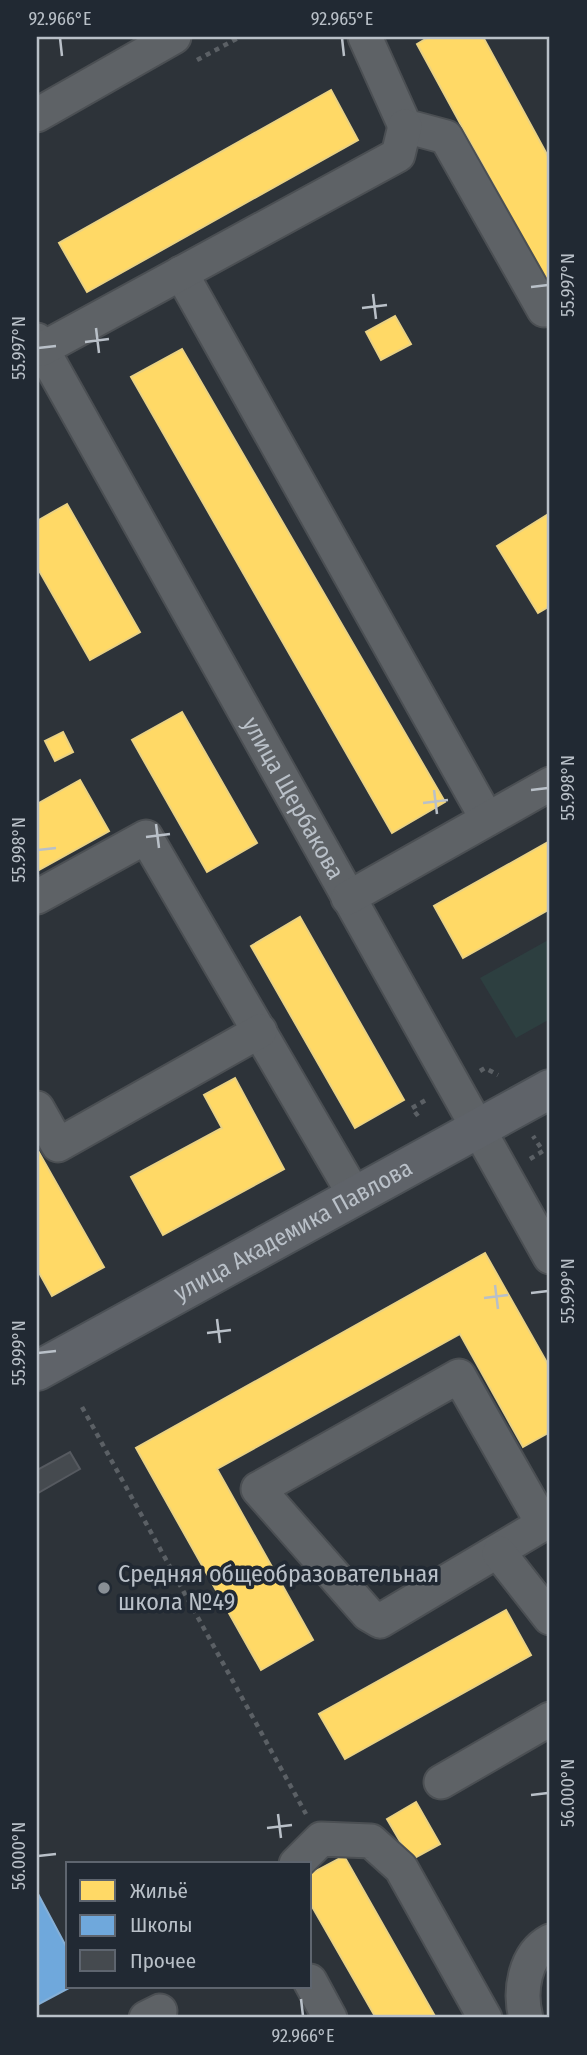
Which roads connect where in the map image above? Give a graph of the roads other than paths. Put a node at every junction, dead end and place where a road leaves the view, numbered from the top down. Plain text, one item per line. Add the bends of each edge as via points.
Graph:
1 (174, 37) edge
2 (365, 37) edge
3 (37, 115) edge
4 (405, 126) junction
5 (181, 273) junction
6 (550, 306) edge
7 (39, 345) edge
8 (550, 784) edge
9 (487, 819) junction
10 (37, 897) edge
11 (348, 898) junction
12 (260, 1031) junction
13 (550, 1089) edge
14 (37, 1108) edge
15 (478, 1129) junction
16 (355, 1196) junction
17 (550, 1257) edge
18 (37, 1371) edge
19 (499, 1553) junction
20 (550, 1618) edge
21 (550, 1719) edge
22 (441, 1782) dead end
23 (298, 1862) edge
24 (550, 1941) edge
25 (312, 1985) edge
26 (330, 2018) edge
27 (485, 2018) edge
28 (526, 2018) edge

1 - 3 street
2 - 4 street
4 - 5 street via 398,155
4 - 6 street via 446,137 544,310
5 - 7 street
5 - 9 street
7 - 11 street, улица Щербакова
8 - 9 street
9 - 11 street
10 - 12 street via 146,837
11 - 15 street, улица Щербакова
12 - 14 street via 58,1145
12 - 16 street
13 - 15 main road, улица Академика Павлова
15 - 16 main road, улица Академика Павлова
15 - 17 street, улица Щербакова
16 - 18 main road, улица Академика Павлова
19 - 19 street via 543,1524 459,1376 258,1489 368,1614 380,1621
19 - 20 street
21 - 22 street
23 - 27 street via 321,1839 371,1841 401,1868
24 - 28 street via 541,1946 526,1974 521,2001
25 - 26 street

